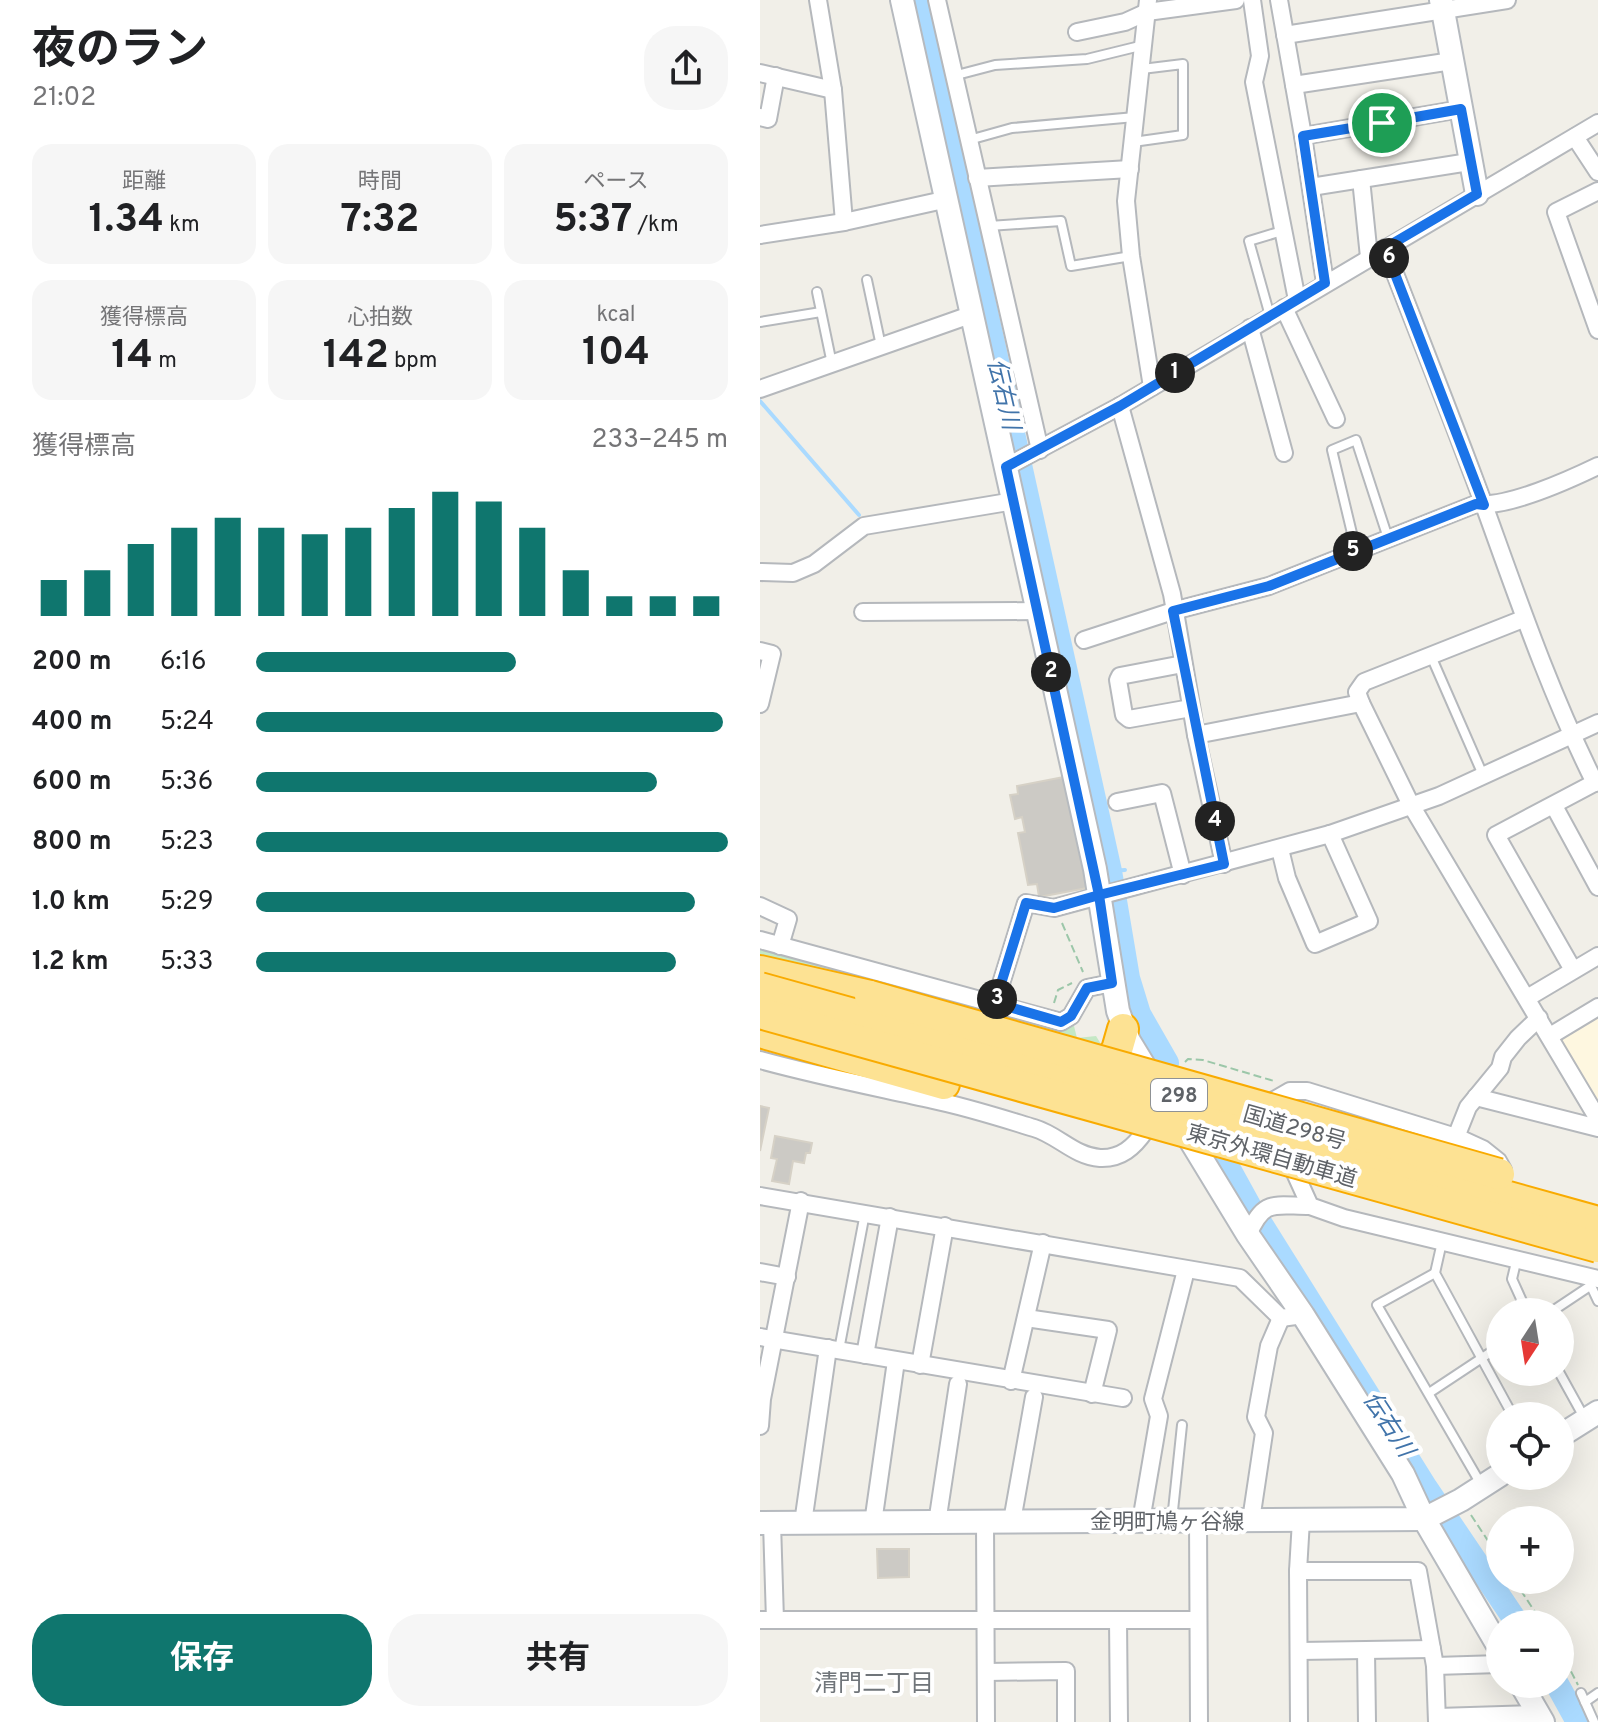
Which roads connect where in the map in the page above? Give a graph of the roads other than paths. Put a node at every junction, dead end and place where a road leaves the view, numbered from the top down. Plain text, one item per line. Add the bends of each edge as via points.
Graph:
1 (818, 0) edge
2 (902, 0) edge
3 (937, 0) edge
4 (1236, 0) edge
5 (1252, 0) edge
6 (1279, 0) edge
7 (1507, 0) edge
8 (1148, 6) edge
9 (1442, 6) edge
10 (1077, 32) dead end
11 (1285, 35) junction
12 (1144, 45) junction
13 (1452, 61) junction
14 (1142, 69) junction
15 (768, 74) edge
16 (953, 76) junction
17 (1294, 85) junction
18 (833, 90) junction
19 (1461, 109) junction
20 (760, 117) edge
21 (1136, 117) junction
22 (1598, 123) edge
23 (1303, 136) junction
24 (1575, 137) junction
25 (969, 140) junction
26 (1133, 142) junction
27 (1469, 162) junction
28 (1130, 169) junction
29 (1598, 172) edge
30 (977, 178) junction
31 (1361, 179) junction
32 (1311, 187) junction
33 (1598, 191) edge
34 (1477, 194) junction
35 (948, 199) junction
36 (844, 222) junction
37 (988, 226) junction
38 (1282, 231) junction
39 (760, 235) edge
40 (1385, 248) junction
41 (1131, 256) junction
42 (1369, 257) junction
43 (867, 280) dead end
44 (1325, 283) junction
45 (817, 292) dead end
46 (1284, 308) junction
47 (821, 312) junction
48 (973, 314) junction
49 (760, 322) edge
50 (1250, 328) junction
51 (1598, 330) edge
52 (881, 346) junction
53 (832, 364) junction
54 (1152, 387) junction
55 (760, 389) edge
56 (1120, 406) junction
57 (1336, 419) dead end
58 (1037, 452) junction
59 (1284, 453) dead end
60 (1009, 466) junction
61 (1598, 466) edge
62 (1014, 501) junction
63 (1484, 505) junction
64 (1388, 539) junction
65 (1356, 550) junction
66 (760, 572) edge
67 (1038, 611) junction
68 (1173, 611) junction
69 (863, 612) dead end
70 (1523, 619) junction
71 (1084, 640) dead end
72 (760, 651) edge
73 (1431, 656) junction
74 (1183, 664) junction
75 (1361, 703) junction
76 (760, 704) edge
77 (1191, 708) junction
78 (1598, 723) edge
79 (1196, 735) junction
80 (1571, 736) junction
81 (1484, 776) junction
82 (1596, 782) edge
83 (1117, 802) dead end
84 (1411, 805) junction
85 (1554, 806) junction
86 (1330, 834) junction
87 (1280, 849) junction
88 (1224, 864) junction
89 (1183, 875) junction
90 (1597, 881) edge
91 (1104, 894) junction
92 (760, 906) edge
93 (760, 940) edge
94 (780, 946) junction
95 (1598, 956) edge
96 (1573, 970) junction
97 (760, 974) edge
98 (1112, 983) junction
99 (760, 988) edge
100 (1527, 998) junction
101 (995, 1003) junction
102 (1598, 1007) edge
103 (760, 1013) edge
104 (1539, 1018) junction
105 (760, 1023) edge
106 (1123, 1029) junction
107 (760, 1032) edge
108 (1550, 1036) junction
109 (760, 1060) edge
110 (1100, 1073) junction
111 (1158, 1089) junction
112 (1476, 1097) junction
113 (1250, 1114) junction
114 (1598, 1119) edge
115 (1598, 1128) edge
116 (1145, 1131) junction
117 (1456, 1137) junction
118 (1193, 1144) junction
119 (1295, 1173) junction
120 (1515, 1189) junction
121 (760, 1196) edge
122 (801, 1201) junction
123 (1310, 1206) junction
124 (1597, 1211) edge
125 (865, 1213) junction
126 (890, 1217) junction
127 (945, 1226) junction
128 (1248, 1235) junction
129 (1443, 1241) junction
130 (1043, 1243) junction
131 (1598, 1247) edge
132 (1517, 1258) junction
133 (1186, 1270) junction
134 (1595, 1271) edge
135 (760, 1272) edge
136 (1435, 1273) junction
137 (787, 1277) junction
138 (1521, 1298) edge
139 (1566, 1298) edge
140 (1598, 1301) edge
141 (1292, 1317) junction
142 (1026, 1318) junction
143 (767, 1338) edge
144 (834, 1349) junction
145 (865, 1355) junction
146 (1486, 1355) edge
147 (1481, 1358) junction
148 (896, 1361) junction
149 (920, 1365) junction
150 (1011, 1381) junction
151 (958, 1384) dead end
152 (1570, 1386) edge
153 (1429, 1393) junction
154 (1092, 1394) junction
155 (1034, 1397) dead end
156 (1123, 1398) dead end
157 (1505, 1402) edge
158 (1592, 1416) edge
159 (1182, 1425) dead end
160 (760, 1426) edge
161 (1574, 1427) edge
162 (1486, 1474) edge
163 (1486, 1484) edge
164 (1424, 1519) junction
165 (1172, 1520) junction
166 (1198, 1520) junction
167 (1251, 1520) junction
168 (1301, 1520) junction
169 (1012, 1521) junction
170 (1141, 1521) junction
171 (985, 1522) junction
172 (766, 1523) edge
173 (803, 1523) junction
174 (873, 1523) junction
175 (937, 1523) junction
176 (1298, 1571) junction
177 (768, 1620) edge
178 (987, 1620) junction
179 (1118, 1620) junction
180 (1198, 1620) junction
181 (1486, 1625) edge
182 (1299, 1651) junction
183 (1366, 1651) junction
184 (1433, 1657) junction
185 (1486, 1663) edge
186 (986, 1672) junction
187 (1598, 1693) edge
188 (1529, 1698) edge
189 (1540, 1718) edge
190 (1438, 1720) edge
191 (986, 1722) edge
192 (1066, 1722) edge
193 (1119, 1722) edge
194 (1199, 1722) edge
195 (1299, 1722) edge
196 (1367, 1722) edge
197 (1594, 1722) edge

1 - 18 street
2 - 35 street
3 - 16 street
4 - 8 street
5 - 38 street via 1260,56 1254,82
6 - 11 street
7 - 9 street
8 - 10 street via 1125,22
8 - 12 street
9 - 11 street
9 - 13 street
11 - 17 street
12 - 14 street
12 - 16 lane via 1087,59 995,65
13 - 17 street
13 - 19 street
14 - 21 street
14 - 26 lane via 1183,64 1183,135
15 - 18 street
15 - 20 street via 768,119
16 - 25 street
17 - 23 street
18 - 36 street
19 - 23 street
19 - 27 street
21 - 25 lane via 1012,128
21 - 26 street
22 - 24 street
23 - 32 street
24 - 29 street
24 - 34 street
25 - 30 street
26 - 28 street
27 - 31 street
27 - 34 street
28 - 30 street
28 - 41 street via 1126,201
30 - 37 street
31 - 32 street
31 - 42 street
32 - 44 street
33 - 51 street via 1556,212
34 - 40 street
35 - 36 street
35 - 48 street
36 - 39 street
37 - 41 lane via 1061,221 1071,266
37 - 58 street
38 - 46 street
38 - 46 lane via 1249,241
40 - 42 street
40 - 63 street
41 - 54 street
42 - 44 street
43 - 52 lane
44 - 46 street
45 - 47 lane
46 - 50 street
46 - 57 street
47 - 49 lane
47 - 53 lane
48 - 52 street
48 - 60 street
50 - 54 street
50 - 59 street
52 - 53 street
53 - 55 street
54 - 56 street
56 - 58 street
56 - 68 street
58 - 60 street
60 - 62 street
61 - 63 street
62 - 66 street via 864,526 814,564 793,573
62 - 67 street
63 - 64 street
63 - 70 street
64 - 65 street
64 - 65 lane via 1356,440 1332,450
65 - 68 street via 1269,586
67 - 69 street
67 - 91 street
68 - 71 street
68 - 74 street
70 - 73 street
70 - 80 street
72 - 76 street via 772,654
73 - 75 street via 1364,682 1357,692
73 - 81 lane
74 - 77 street
74 - 77 street via 1120,676 1124,715 1129,719
75 - 79 street
75 - 84 street
77 - 79 street
78 - 80 street
79 - 88 street
80 - 81 street
80 - 82 street
81 - 84 street
82 - 85 street
83 - 89 street via 1162,793
84 - 86 street
84 - 100 street
85 - 90 street
85 - 96 street via 1496,835
86 - 87 street
86 - 87 street via 1369,921 1315,944
87 - 88 street
88 - 89 street
89 - 91 street
91 - 98 street
91 - 101 street via 1054,908 1026,903
92 - 94 street via 788,919
93 - 94 street
94 - 101 street
95 - 96 street
96 - 100 street
97 - 110 highway, 国道298号 / 298
97 - 124 highway, bridge via 870,996 1424,1152
98 - 101 street via 1080,986 1071,1016 1061,1022
98 - 106 street
99 - 124 highway, 東京外環自動車道, bridge
100 - 104 street
102 - 108 street
103 - 131 highway, 東京外環自動車道, bridge
104 - 108 street
104 - 112 street
105 - 116 highway, 国道298号 / 298
106 - 110 highway via 1117,1050
106 - 111 street
107 - 134 highway via 1531,1243
108 - 114 street
109 - 116 street via 1025,1125 1091,1157 1125,1152
110 - 111 highway, 国道298号 / 298
111 - 113 highway, 国道298号 / 298
111 - 118 street
112 - 115 street
112 - 117 street
113 - 117 street via 1290,1091 1307,1091
113 - 120 highway, 国道298号 / 298
116 - 118 highway, 国道298号 / 298
117 - 120 street via 1498,1161
118 - 119 highway, 国道298号 / 298
118 - 128 street
119 - 123 street
119 - 134 highway, 国道298号 / 298
120 - 124 highway, 国道298号 / 298
121 - 122 street
122 - 125 street
122 - 137 street
123 - 128 street via 1269,1206 1257,1214
123 - 129 street
125 - 126 street
125 - 144 lane
126 - 127 street
126 - 145 street
127 - 130 street
127 - 149 street
128 - 141 street
129 - 132 street
129 - 136 lane
130 - 133 street
130 - 142 street
132 - 134 street
132 - 138 lane via 1512,1279
133 - 141 street via 1240,1278
133 - 170 street via 1153,1399 1159,1416
134 - 139 lane
134 - 140 lane
135 - 137 street
136 - 147 lane
136 - 153 lane via 1377,1305
137 - 143 street
141 - 164 street via 1403,1474
141 - 167 street via 1269,1346 1256,1417 1264,1433
142 - 150 street
142 - 154 street via 1108,1330
143 - 144 street
143 - 160 street
144 - 145 street
144 - 173 street
145 - 148 street
146 - 147 lane
147 - 153 lane
147 - 157 lane
148 - 149 street
148 - 174 street
149 - 150 street
150 - 154 street
151 - 175 street
152 - 158 lane
153 - 162 lane
154 - 156 street
155 - 169 street
158 - 161 street
159 - 165 lane
163 - 164 street
164 - 168 street, 金明町鳩ヶ谷線
164 - 181 street
165 - 166 street, 金明町鳩ヶ谷線
165 - 170 street, 金明町鳩ヶ谷線
166 - 167 street, 金明町鳩ヶ谷線
166 - 180 street
167 - 168 street, 金明町鳩ヶ谷線
168 - 176 street
169 - 170 street, 金明町鳩ヶ谷線
169 - 171 street, 金明町鳩ヶ谷線
171 - 175 street, 金明町鳩ヶ谷線
171 - 178 street
172 - 173 street, 金明町鳩ヶ谷線
172 - 177 street
173 - 174 street, 金明町鳩ヶ谷線
174 - 175 street, 金明町鳩ヶ谷線
176 - 182 street
176 - 184 street via 1418,1571
177 - 178 street
178 - 179 street
178 - 186 street
179 - 180 street
179 - 193 street
180 - 194 street
182 - 183 street
182 - 195 street
183 - 184 street
183 - 196 street
184 - 185 street
184 - 190 street
186 - 191 street
186 - 192 street via 1066,1671
187 - 197 lane via 1583,1698
188 - 189 street
189 - 190 street

